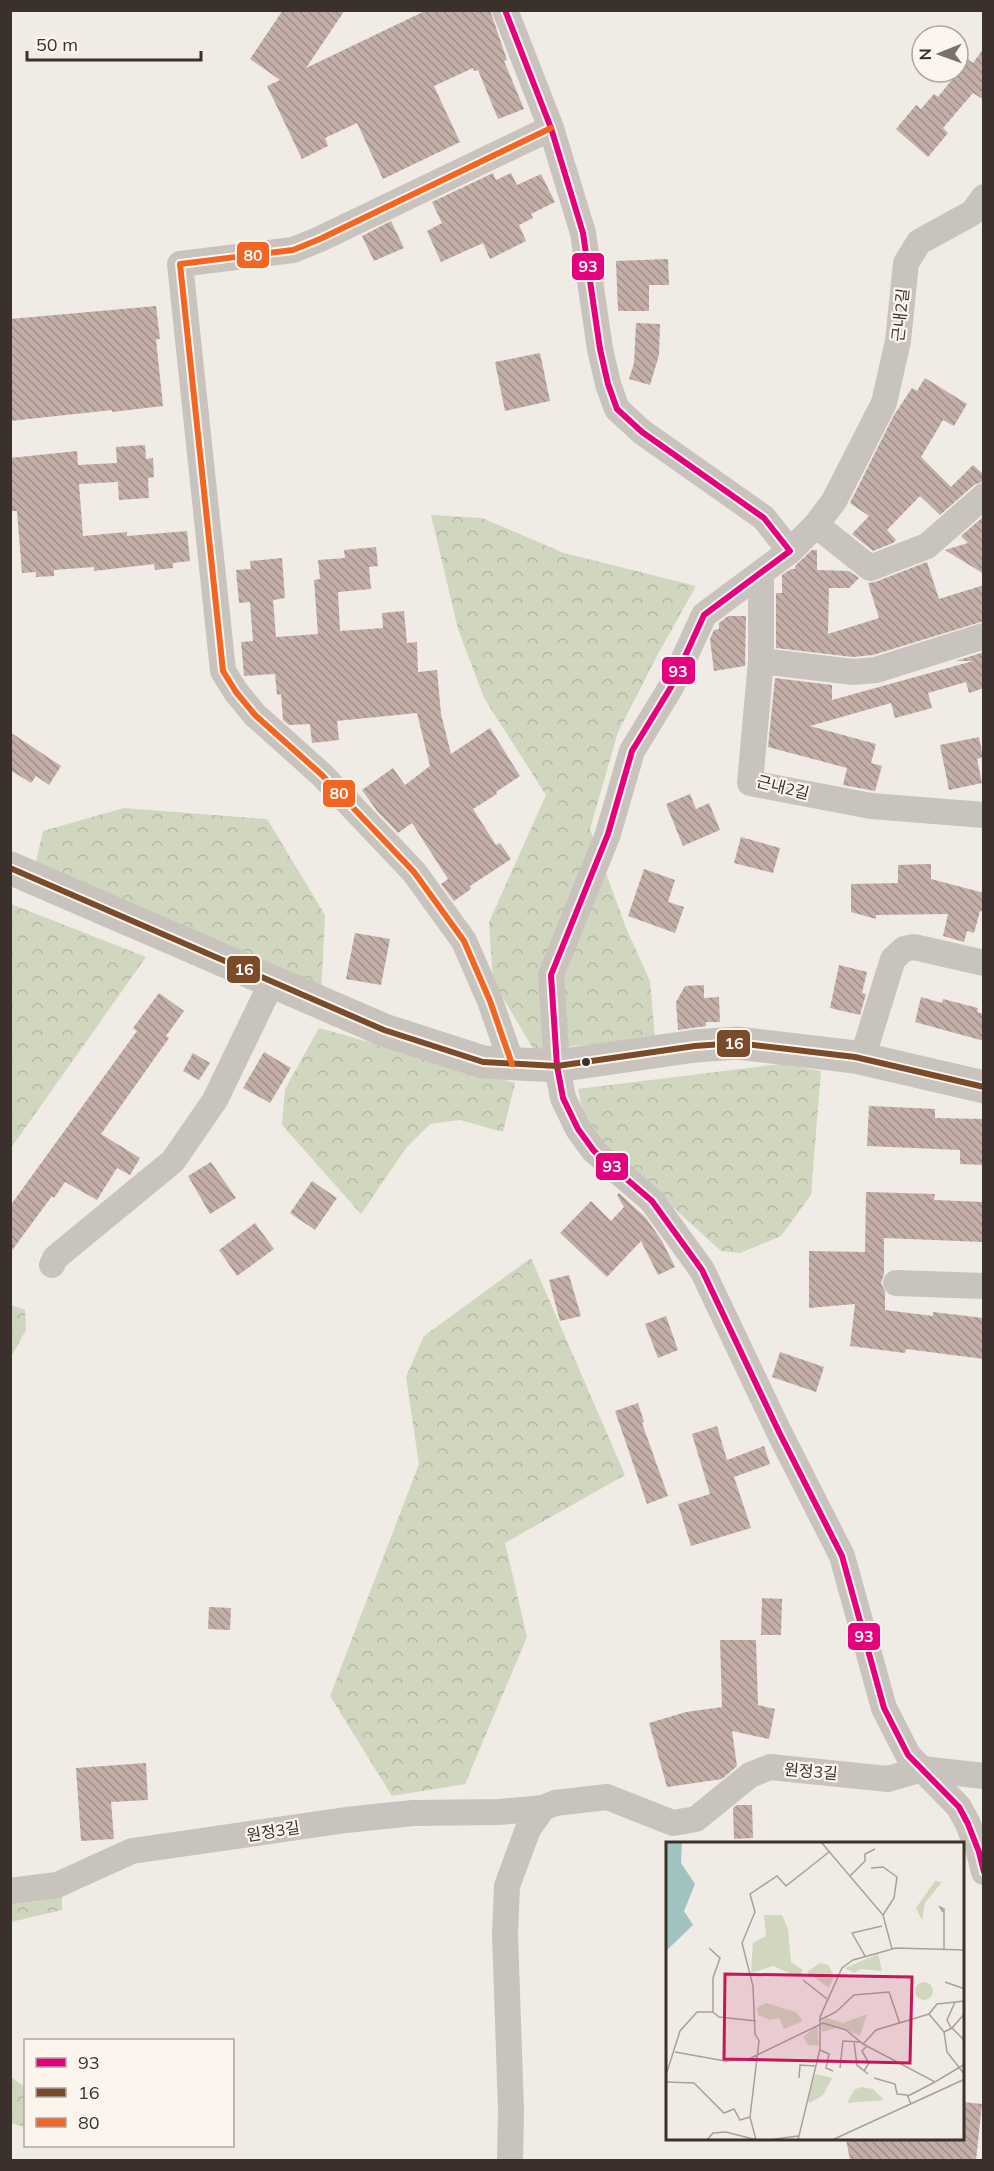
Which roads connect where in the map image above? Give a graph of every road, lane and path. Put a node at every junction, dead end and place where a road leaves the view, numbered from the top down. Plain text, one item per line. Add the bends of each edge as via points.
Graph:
1 (505, 10) edge
2 (551, 129) junction
3 (984, 197) edge
4 (984, 496) edge
5 (816, 525) junction
6 (790, 551) junction
7 (761, 573) junction
8 (984, 636) edge
9 (761, 661) junction
10 (984, 815) edge
11 (10, 868) edge
12 (984, 963) edge
13 (273, 982) junction
14 (862, 1059) junction
15 (512, 1064) junction
16 (557, 1066) junction
17 (984, 1088) edge
18 (52, 1265) dead end
19 (896, 1283) dead end
20 (984, 1286) edge
21 (922, 1769) junction
22 (984, 1776) edge
23 (543, 1808) junction
24 (984, 1872) edge
25 (10, 1891) edge
26 (510, 2160) edge

1 - 2 street
2 - 6 street via 583,233 600,350 617,409 642,432 764,518
2 - 15 street via 293,250 180,264 224,671 255,715 322,775 414,872 464,941
3 - 5 street, 근내2길 via 972,213 919,242 906,263 898,341 884,403 834,501
4 - 5 street via 927,546 870,568
5 - 6 street, 근내2길
6 - 7 street, 근내2길
7 - 9 street, 근내2길
7 - 16 street, 근내2길 via 704,615 671,687 632,751 608,834 551,975
8 - 9 street via 876,670 852,672
9 - 10 street, 근내2길 via 750,783 872,806
11 - 13 street
12 - 14 street via 914,947 904,949 893,960
13 - 15 street via 384,1030 483,1062
13 - 18 street via 215,1100 173,1161 55,1258
14 - 16 street via 737,1043
14 - 17 street
15 - 16 street
16 - 21 street via 563,1098 578,1129 594,1151 652,1201 702,1270 843,1556 884,1708 908,1755
19 - 20 street
21 - 22 street, 원정3길
21 - 23 street, 원정3길 via 888,1779 770,1767 750,1775 696,1819 673,1823 607,1797
21 - 24 street via 959,1807
23 - 25 street, 원정3길 via 413,1813 132,1851 57,1885
23 - 26 street via 528,1829 507,1886

